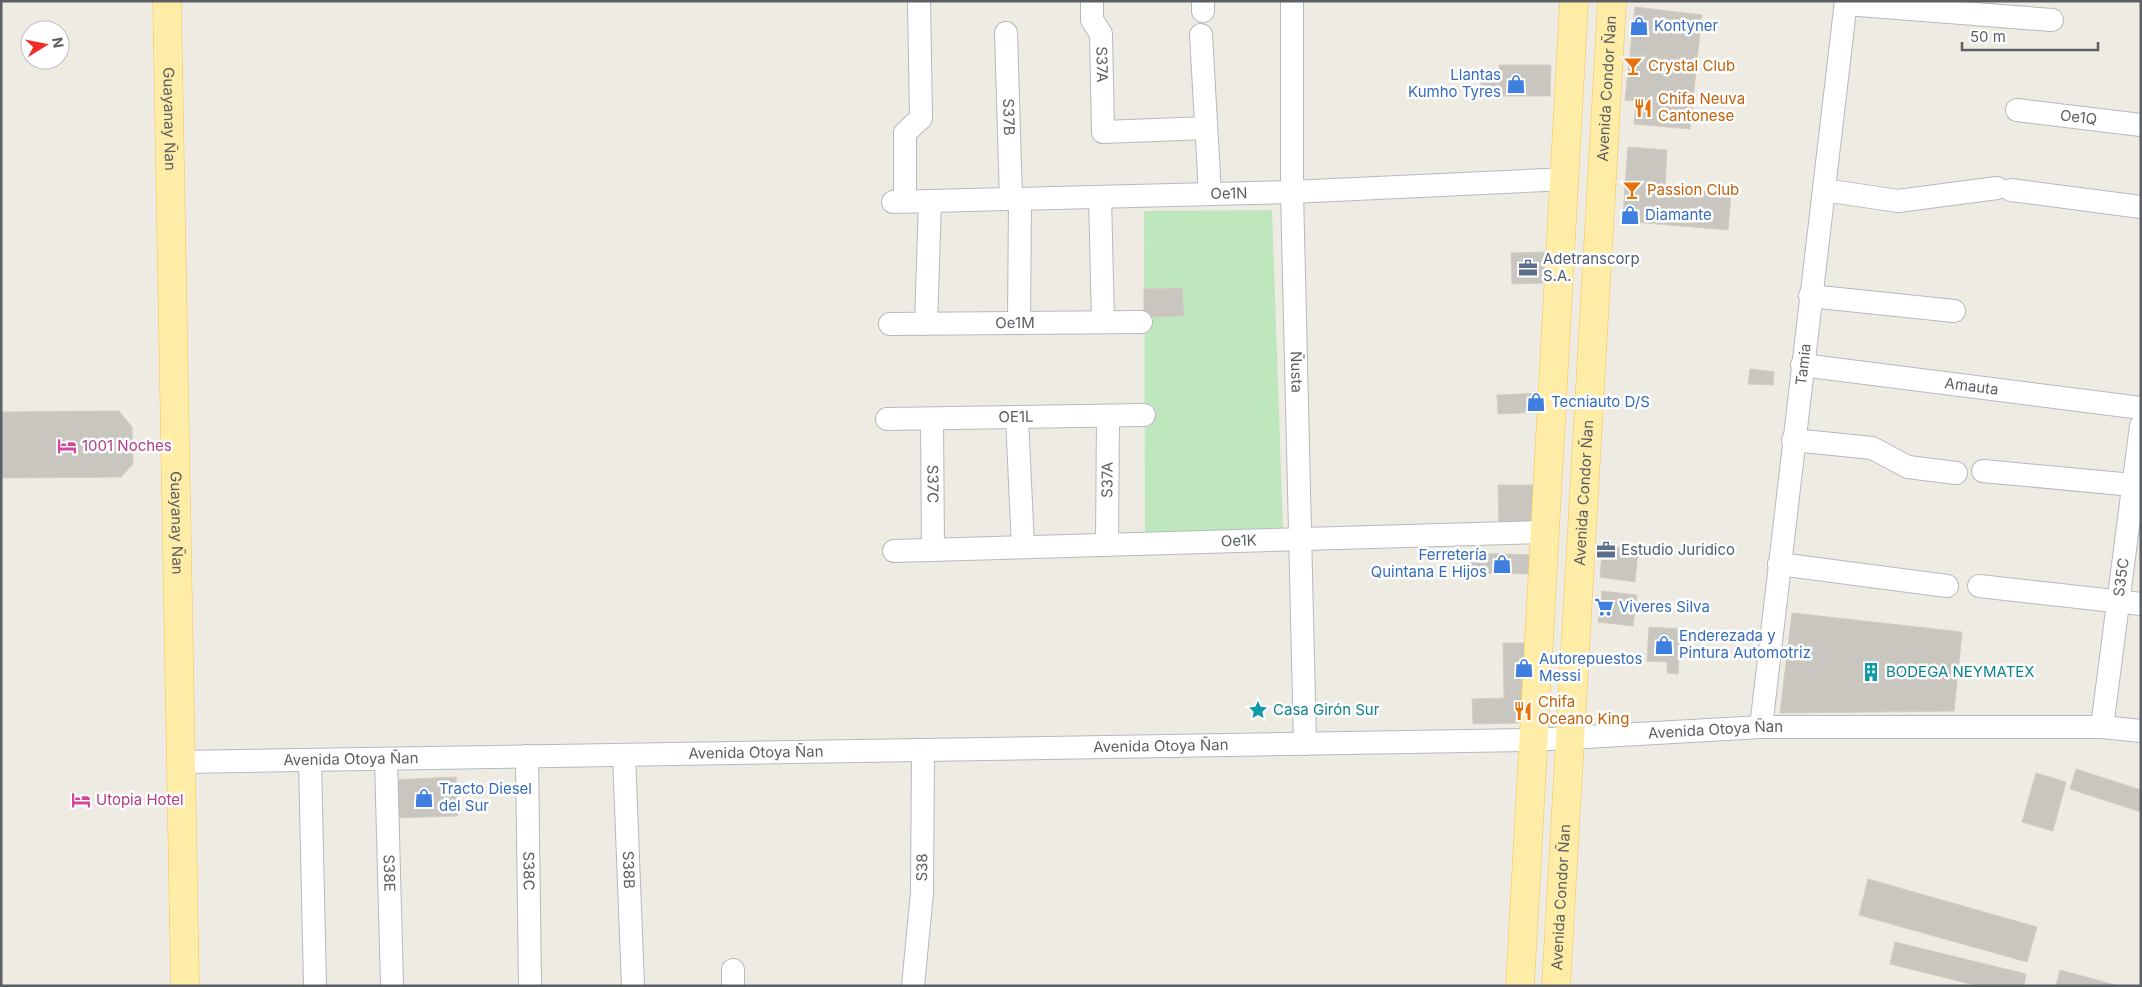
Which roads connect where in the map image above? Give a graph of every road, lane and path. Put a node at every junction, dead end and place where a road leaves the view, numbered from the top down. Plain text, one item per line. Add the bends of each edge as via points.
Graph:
1 (167, 1) edge
2 (919, 1) edge
3 (1092, 1) edge
4 (1292, 1) edge
5 (1574, 1) edge
6 (1612, 1) edge
7 (1846, 3) edge
8 (2052, 20) dead end
9 (1006, 33) dead end
10 (1201, 35) dead end
11 (2017, 110) dead end
12 (2141, 125) edge
13 (1206, 128) junction
14 (1566, 179) junction
15 (1824, 190) junction
16 (1292, 192) junction
17 (1210, 194) junction
18 (1100, 197) junction
19 (1015, 199) junction
20 (930, 201) junction
21 (2141, 207) edge
22 (1810, 296) junction
23 (1954, 311) dead end
24 (1103, 322) junction
25 (1141, 322) dead end
26 (1019, 323) junction
27 (890, 324) dead end
28 (926, 324) junction
29 (1802, 365) junction
30 (2141, 408) edge
31 (1144, 415) dead end
32 (1108, 416) junction
33 (1017, 417) junction
34 (932, 419) junction
35 (887, 420) dead end
36 (2141, 426) edge
37 (1793, 440) junction
38 (1983, 471) dead end
39 (1956, 473) dead end
40 (2136, 479) edge
41 (1544, 532) junction
42 (1300, 539) junction
43 (1107, 545) junction
44 (1023, 547) junction
45 (933, 550) junction
46 (894, 551) dead end
47 (1779, 564) junction
48 (1947, 586) dead end
49 (1978, 586) dead end
50 (2118, 602) junction
51 (2141, 604) edge
52 (1761, 727) junction
53 (2102, 727) junction
54 (2141, 731) edge
55 (1569, 738) junction
56 (1533, 740) junction
57 (1305, 744) junction
58 (923, 750) junction
59 (624, 755) junction
60 (527, 756) junction
61 (386, 758) junction
62 (310, 760) junction
63 (181, 762) junction
64 (185, 986) edge
65 (315, 986) edge
66 (392, 986) edge
67 (530, 986) edge
68 (633, 986) edge
69 (914, 986) edge
70 (1520, 986) edge
71 (1556, 986) edge

1 - 63 main road, Guayanay Ñan
2 - 20 street, Oe1N via 921,118 905,133 899,202
3 - 13 street, S37A via 1092,20 1101,34 1103,132
4 - 16 street, Ñusta
5 - 14 main road
6 - 55 main road, Avenida Condor Ñan
7 - 8 street
7 - 15 street, Tamia
9 - 19 street, S37B
10 - 13 street
11 - 12 street, Oe1Q
13 - 17 street
14 - 16 street, Oe1N
14 - 41 main road
15 - 21 street via 1898,201 2004,189
15 - 22 street, Tamia
16 - 17 street, Oe1N
16 - 42 street, Ñusta
17 - 18 street, Oe1N
18 - 19 street, Oe1N
18 - 24 street
19 - 20 street, Oe1N
19 - 26 street, S37B
20 - 28 street
22 - 23 street
22 - 29 street, Tamia
24 - 25 street, Oe1M
24 - 26 street, Oe1M
26 - 28 street, Oe1M
27 - 28 street, Oe1M
29 - 30 street, Amauta
29 - 37 street, Tamia
31 - 32 street, OE1L
32 - 33 street, OE1L
32 - 43 street, S37A
33 - 34 street, OE1L
33 - 44 street
34 - 35 street, OE1L
34 - 45 street, S37C
36 - 40 street, S35C
37 - 39 street via 1872,448 1908,467
37 - 47 street, Tamia
38 - 40 street
40 - 50 street, S35C
41 - 42 street, Oe1K
41 - 56 main road
42 - 43 street, Oe1K
42 - 57 street, Ñusta
43 - 44 street, Oe1K
44 - 45 street, Oe1K
45 - 46 street, Oe1K
47 - 48 street
47 - 52 street, Tamia
49 - 50 street
50 - 51 street
50 - 53 street, S35C
52 - 53 street, Avenida Otoya Ñan
52 - 55 street, Avenida Otoya Ñan
53 - 54 street, Avenida Otoya Ñan
55 - 56 street, Avenida Otoya Ñan
55 - 71 main road, Avenida Condor Ñan
56 - 57 street, Avenida Otoya Ñan
56 - 70 main road
57 - 58 street, Avenida Otoya Ñan
58 - 59 street, Avenida Otoya Ñan
58 - 69 street, S38 via 922,893
59 - 60 street, Avenida Otoya Ñan
59 - 68 street, S38B
60 - 61 street, Avenida Otoya Ñan
60 - 67 street, S38C
61 - 62 street, Avenida Otoya Ñan
61 - 66 street, S38E
62 - 63 street, Avenida Otoya Ñan
62 - 65 street
63 - 64 main road, Guayanay Ñan

